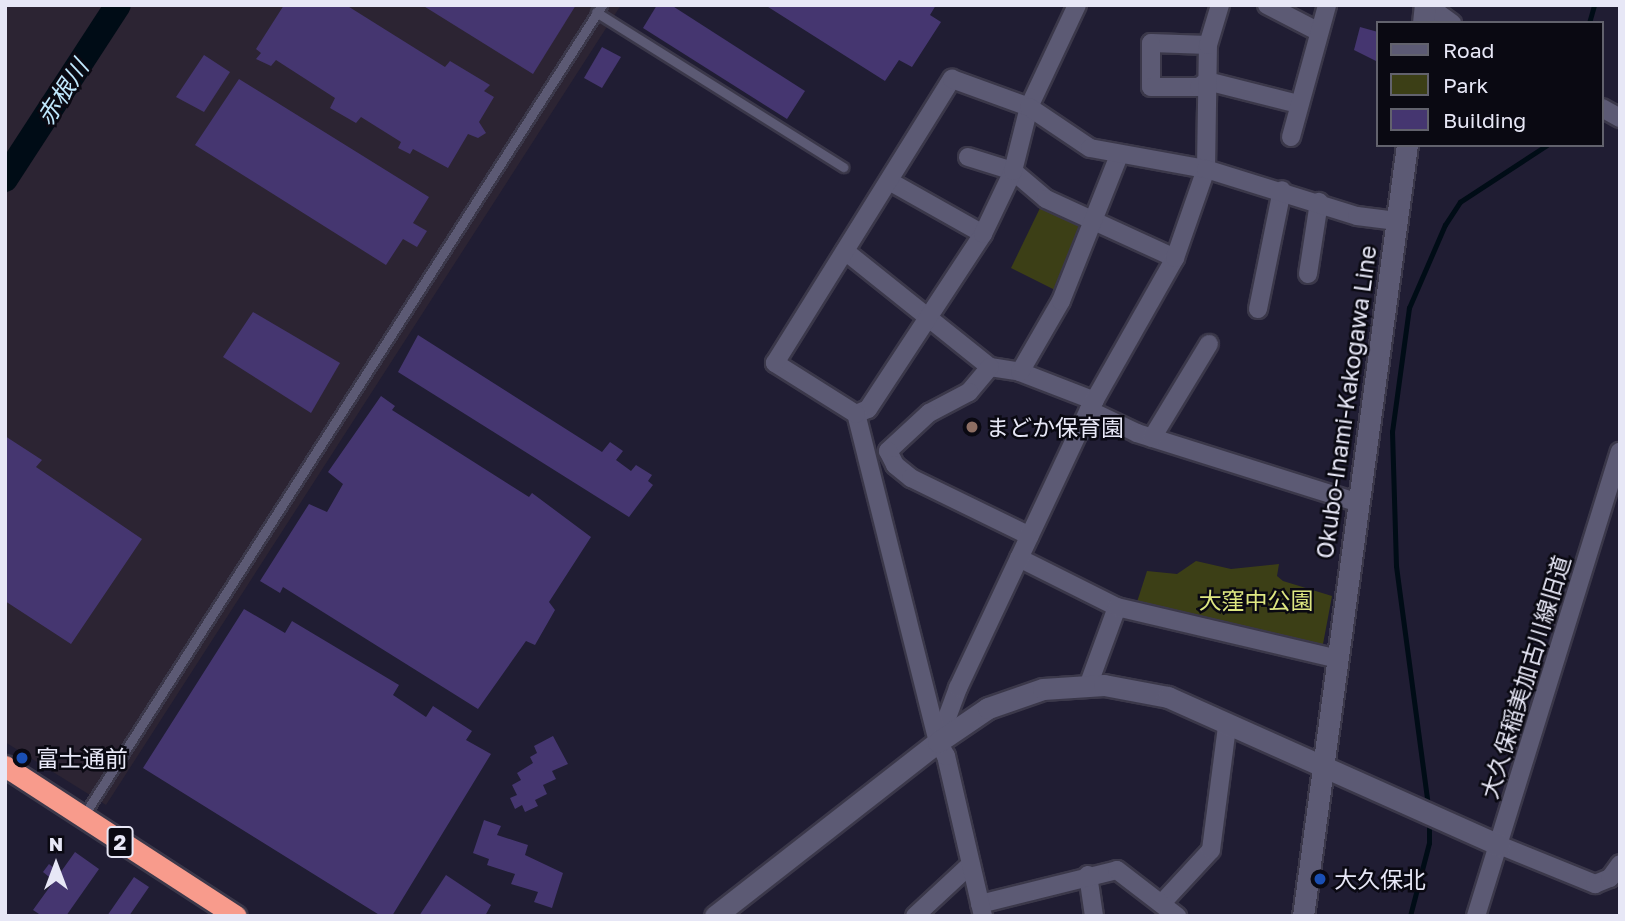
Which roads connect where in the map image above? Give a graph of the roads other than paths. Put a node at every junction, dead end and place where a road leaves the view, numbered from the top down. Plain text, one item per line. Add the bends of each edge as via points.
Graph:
1 (1077, 5) edge
2 (1267, 5) edge
3 (1326, 5) edge
4 (1426, 5) edge
5 (1218, 6) edge
6 (599, 9) edge
7 (1449, 21) edge
8 (1317, 31) junction
9 (1208, 45) junction
10 (1207, 81) junction
11 (1298, 104) junction
12 (1029, 107) junction
13 (1604, 109) edge
14 (1620, 118) edge
15 (1291, 137) dead end
16 (1407, 147) edge
17 (1119, 155) junction
18 (968, 157) dead end
19 (843, 167) dead end
20 (1206, 169) junction
21 (1013, 171) junction
22 (889, 181) junction
23 (1282, 190) junction
24 (1319, 202) junction
25 (1397, 220) junction
26 (1093, 223) junction
27 (983, 234) junction
28 (845, 251) junction
29 (1175, 258) junction
30 (1308, 274) dead end
31 (1258, 309) dead end
32 (930, 319) junction
33 (1209, 344) dead end
34 (990, 367) junction
35 (1020, 372) junction
36 (1092, 406) junction
37 (856, 414) junction
38 (1152, 438) junction
39 (1620, 452) edge
40 (895, 465) junction
41 (870, 469) junction
42 (1615, 482) edge
43 (1359, 503) junction
44 (1030, 536) junction
45 (1020, 558) junction
46 (1117, 607) junction
47 (1338, 659) junction
48 (1088, 685) junction
49 (1227, 727) junction
50 (938, 742) junction
51 (5, 766) edge
52 (1323, 767) junction
53 (84, 816) junction
54 (1499, 845) junction
55 (971, 864) junction
56 (1620, 864) edge
57 (1087, 875) junction
58 (1162, 903) junction
59 (981, 910) edge
60 (236, 916) edge
61 (715, 916) edge
62 (915, 916) edge
63 (1094, 916) edge
64 (1177, 916) edge
65 (1303, 916) edge
66 (1476, 916) edge

1 - 12 street
2 - 8 street
3 - 8 street
4 - 7 street
5 - 9 street
6 - 19 lane
6 - 53 lane
8 - 11 street
9 - 10 street
9 - 10 street via 1151,43 1151,88 1199,88
10 - 11 street
10 - 20 street
11 - 15 street
12 - 17 street via 1090,148
12 - 21 street
12 - 22 street via 952,79
13 - 14 street
16 - 25 street, Okubo-Inami-Kakogawa Line
17 - 20 street
17 - 26 street
18 - 21 street
20 - 23 street
20 - 29 street
21 - 26 street via 1046,199
21 - 27 street
22 - 27 street
22 - 28 street
23 - 24 street
23 - 31 street
24 - 25 street via 1357,216
24 - 30 street
25 - 43 street, Okubo-Inami-Kakogawa Line
26 - 29 street
26 - 35 street via 1061,301
27 - 32 street
28 - 32 street
28 - 37 street via 775,363
29 - 36 street
32 - 34 street
32 - 37 street via 868,409
33 - 38 street
34 - 35 street
34 - 40 street via 968,393 929,413 888,451
35 - 36 street
36 - 38 street
36 - 44 street
37 - 41 street
38 - 43 street
39 - 42 street, 大久保稲美加古川線旧道
40 - 41 street
40 - 44 street via 911,478
41 - 50 street
42 - 54 street, 大久保稲美加古川線旧道
43 - 47 street, Okubo-Inami-Kakogawa Line
44 - 45 street
45 - 46 street
45 - 50 street via 958,688
46 - 47 street
46 - 48 street
47 - 52 street, Okubo-Inami-Kakogawa Line
48 - 49 street via 1168,697
48 - 50 street via 1042,689 988,708
49 - 52 street
49 - 58 street via 1212,850
50 - 55 street via 946,757
50 - 61 street
51 - 53 highway, 2
52 - 54 street
52 - 65 street, Okubo-Inami-Kakogawa Line
53 - 60 highway, 2
54 - 56 street via 1595,884 1609,878
54 - 66 street, 大久保稲美加古川線旧道
55 - 59 street
55 - 62 street
57 - 58 street via 1117,870
57 - 59 street
57 - 63 street
58 - 64 street

